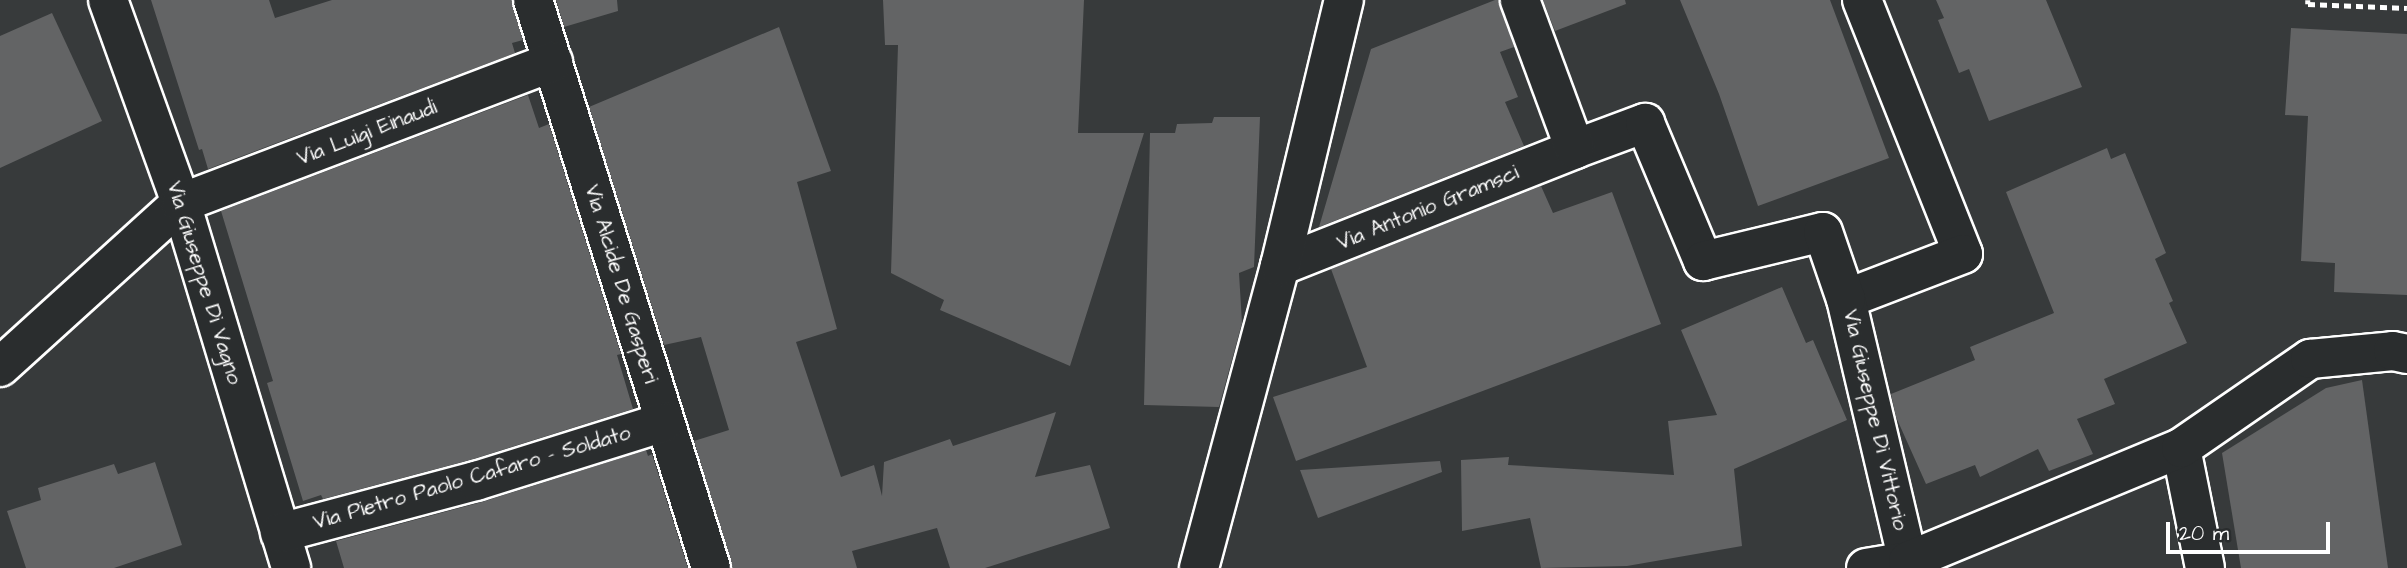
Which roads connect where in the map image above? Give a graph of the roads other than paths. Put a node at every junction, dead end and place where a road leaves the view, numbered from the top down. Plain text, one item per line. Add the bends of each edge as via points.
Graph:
1 (107, 0) edge
2 (533, 0) edge
3 (1344, 0) edge
4 (1520, 0) edge
5 (1862, 0) edge
6 (552, 62) junction
7 (1575, 149) junction
8 (181, 203) junction
9 (1280, 267) junction
10 (1846, 299) junction
11 (2407, 354) edge
12 (0, 368) edge
13 (664, 422) junction
14 (2181, 448) junction
15 (286, 550) edge
16 (1908, 561) junction
17 (712, 568) edge
18 (1199, 568) edge
19 (1866, 568) edge
20 (2204, 568) edge

1 - 8 street, Via Giuseppe Di Vagno
2 - 6 street, Via Alcide De Gasperi
3 - 9 street
4 - 7 street
5 - 10 street, Via Giuseppe Di Vittorio via 1963,254
6 - 8 street, Via Luigi Einaudi
6 - 13 street, Via Alcide De Gasperi
7 - 9 street, Via Antonio Gramsci
7 - 10 street, Via Antonio Gramsci via 1645,123 1703,261 1823,232
8 - 12 street
8 - 15 street, Via Giuseppe Di Vagno
9 - 18 street
10 - 16 street, Via Giuseppe Di Vittorio
11 - 14 street via 2393,351 2310,359
13 - 15 street, Via Pietro Paolo Cafaro - Soldato via 476,481
13 - 17 street, Via Alcide De Gasperi
14 - 16 street
14 - 20 street
16 - 19 street

